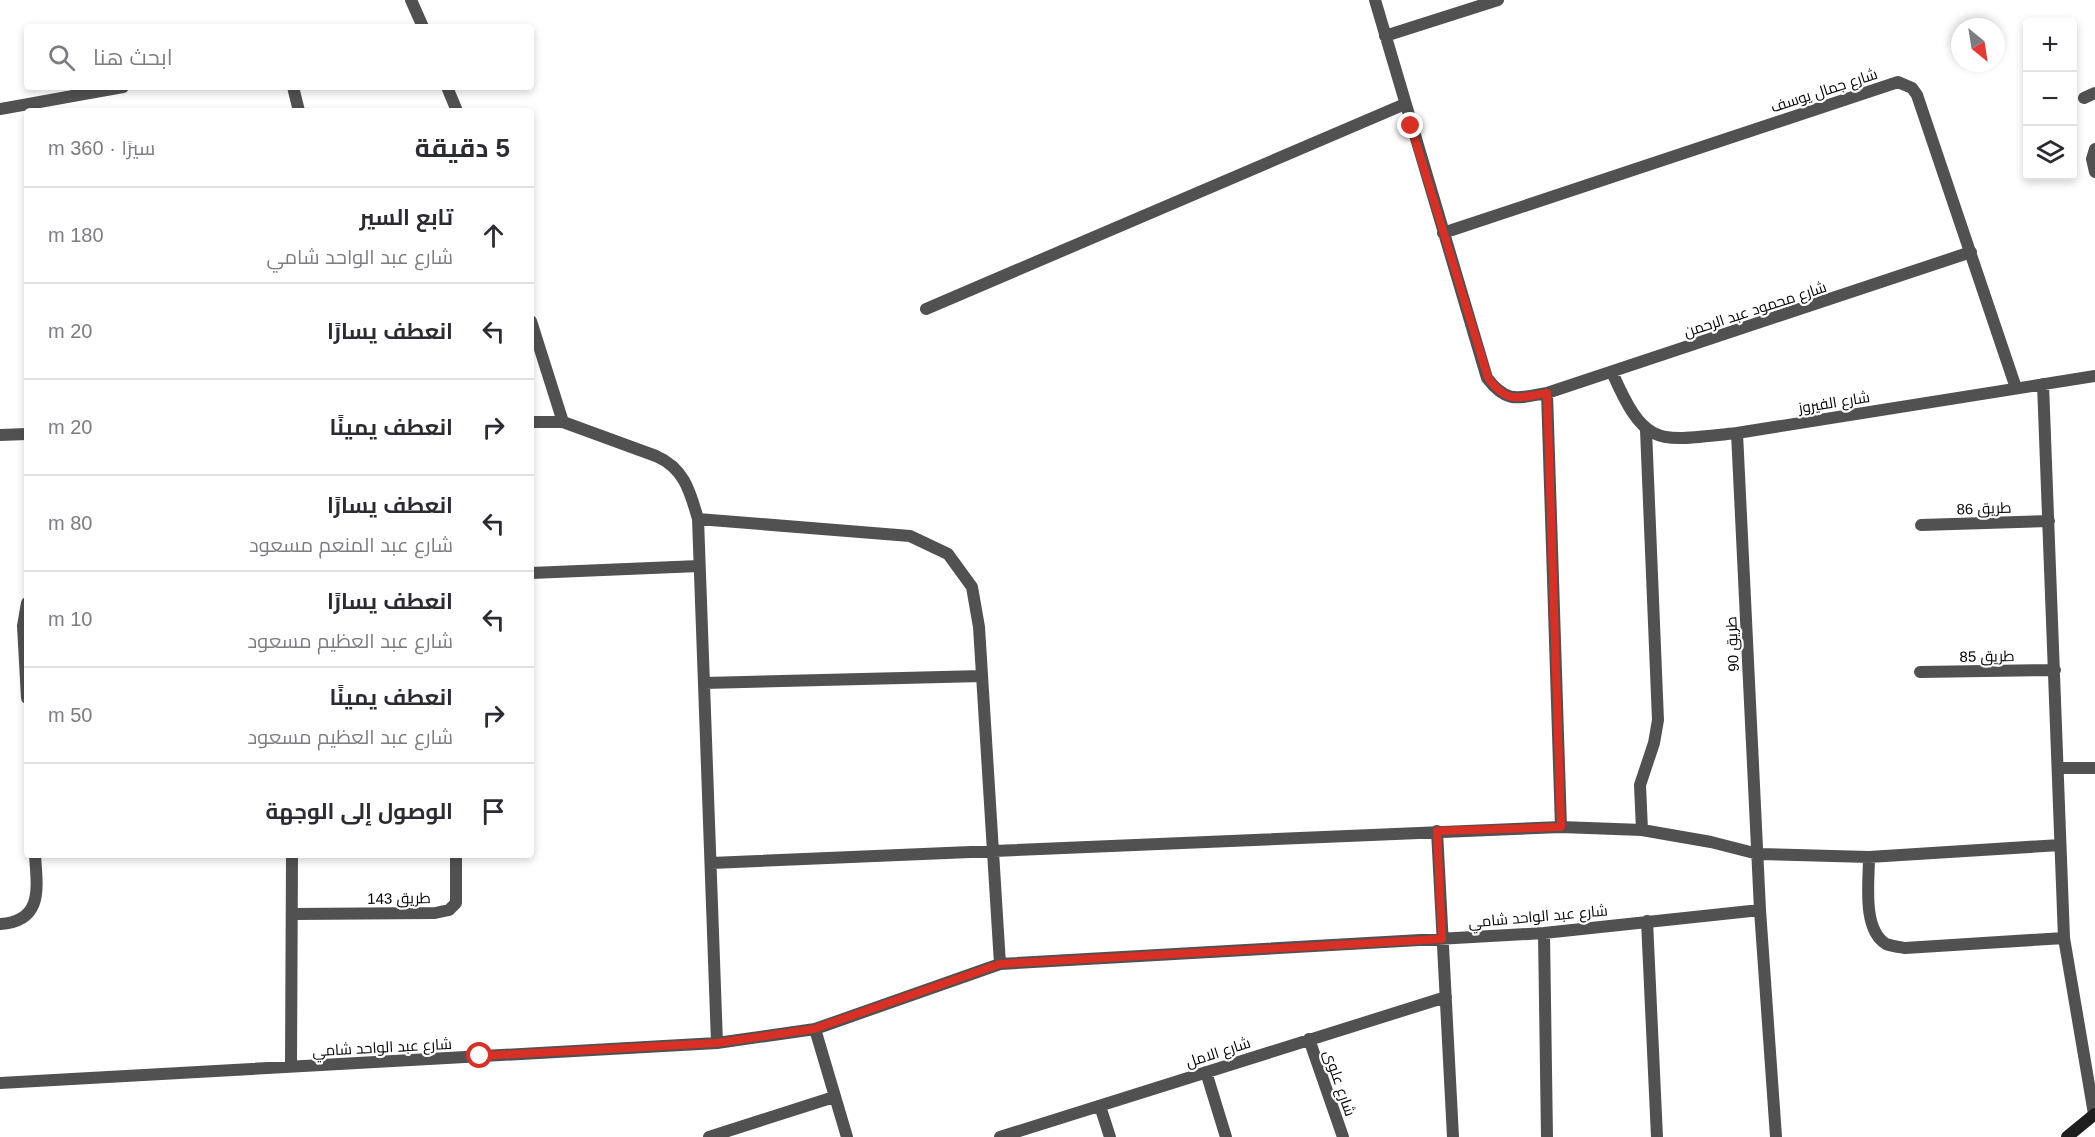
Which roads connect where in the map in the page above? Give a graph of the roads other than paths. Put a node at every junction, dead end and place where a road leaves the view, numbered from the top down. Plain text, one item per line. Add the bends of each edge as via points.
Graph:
1 (411, 0) edge
2 (1375, 0) edge
3 (1498, 0) edge
4 (422, 24) edge
5 (1385, 36) junction
6 (107, 90) edge
7 (294, 90) edge
8 (448, 90) edge
9 (1405, 104) junction
10 (298, 108) edge
11 (456, 108) edge
12 (0, 110) edge
13 (2095, 149) edge
14 (2095, 172) edge
15 (1443, 233) junction
16 (1971, 252) junction
17 (926, 309) dead end
18 (534, 330) edge
19 (1612, 372) junction
20 (2095, 376) edge
21 (2043, 384) junction
22 (2016, 388) junction
23 (1547, 393) junction
24 (534, 422) edge
25 (563, 422) junction
26 (1646, 430) junction
27 (1737, 433) junction
28 (24, 434) edge
29 (0, 435) edge
30 (698, 519) junction
31 (2049, 521) junction
32 (1921, 525) dead end
33 (699, 566) junction
34 (534, 573) edge
35 (24, 620) edge
36 (24, 644) edge
37 (2055, 670) junction
38 (1920, 672) dead end
39 (982, 676) junction
40 (704, 683) junction
41 (2060, 768) junction
42 (2095, 768) edge
43 (1561, 827) junction
44 (1642, 830) junction
45 (1437, 831) junction
46 (2060, 845) junction
47 (993, 851) junction
48 (1758, 854) junction
49 (1869, 857) junction
50 (36, 858) edge
51 (292, 858) edge
52 (456, 858) edge
53 (711, 863) junction
54 (1760, 910) junction
55 (292, 914) junction
56 (1647, 921) junction
57 (0, 924) edge
58 (1544, 933) junction
59 (2064, 938) junction
60 (1442, 939) junction
61 (1000, 964) junction
62 (1446, 997) junction
63 (814, 1029) junction
64 (1309, 1039) junction
65 (717, 1043) junction
66 (291, 1067) junction
67 (1206, 1072) junction
68 (0, 1083) edge
69 (834, 1097) junction
70 (1100, 1106) junction
71 (2095, 1114) edge
72 (709, 1137) edge
73 (847, 1137) edge
74 (1000, 1137) edge
75 (1110, 1137) edge
76 (1226, 1137) edge
77 (1343, 1137) edge
78 (1453, 1137) edge
79 (1547, 1137) edge
80 (1657, 1137) edge
81 (1776, 1137) edge
82 (2067, 1137) edge

1 - 4 street
2 - 5 street
3 - 5 street
5 - 9 street
6 - 12 street
7 - 10 street
8 - 11 street
9 - 15 street
9 - 17 street
13 - 14 street
15 - 16 street, شارع جمال يوسف via 1898,82 1917,95
15 - 23 street, شارع محمود عبد الرحمن via 1488,378 1505,397
16 - 19 street, شارع محمود عبد الرحمن
16 - 22 street, شارع جمال يوسف
18 - 25 street
19 - 23 street, شارع محمود عبد الرحمن
19 - 26 street via 1633,416
20 - 21 street, شارع الفيروز
21 - 22 street, شارع الفيروز
21 - 31 street
22 - 27 street, شارع الفيروز
23 - 43 street
24 - 25 street
25 - 30 street via 668,461 689,485
26 - 27 street, شارع الفيروز via 1682,439
26 - 44 street via 1658,720 1640,785
27 - 48 street, طريق 90
28 - 29 street
30 - 33 street
30 - 39 street via 910,536 948,554 972,587
31 - 32 street, طريق 86
31 - 37 street
33 - 34 street
33 - 40 street
35 - 36 street
37 - 38 street, طريق 85
37 - 41 street
39 - 40 street
39 - 47 street
40 - 53 street
41 - 42 street
41 - 46 street
43 - 44 street
43 - 45 street
44 - 48 street
45 - 47 street
45 - 60 street
46 - 49 street
46 - 59 street
47 - 53 street
47 - 61 street
48 - 49 street
48 - 54 street, طريق 90
49 - 59 street via 1870,918 1877,936 1888,945 1905,948
50 - 57 street via 38,892 34,907 23,918
51 - 55 street
52 - 55 street, طريق 143 via 456,903 449,910
53 - 65 street
54 - 56 street, شارع عبد الواحد شامي
54 - 81 street, طريق 90
55 - 66 street
56 - 58 street, شارع عبد الواحد شامي
56 - 80 street
58 - 60 street, شارع عبد الواحد شامي
58 - 79 street
59 - 71 street
60 - 61 street, شارع عبد الواحد شامي
60 - 62 street
61 - 63 street, شارع عبد الواحد شامي
62 - 64 street, شارع الامل
62 - 78 street
63 - 65 street, شارع عبد الواحد شامي
63 - 69 street
64 - 67 street, شارع الامل
64 - 77 street, شارع علوى
65 - 66 street, شارع عبد الواحد شامي
66 - 68 street, شارع عبد الواحد شامي
67 - 70 street, شارع الامل
67 - 76 street
69 - 72 street
69 - 73 street
70 - 74 street, شارع الامل
70 - 75 street
71 - 82 main road

